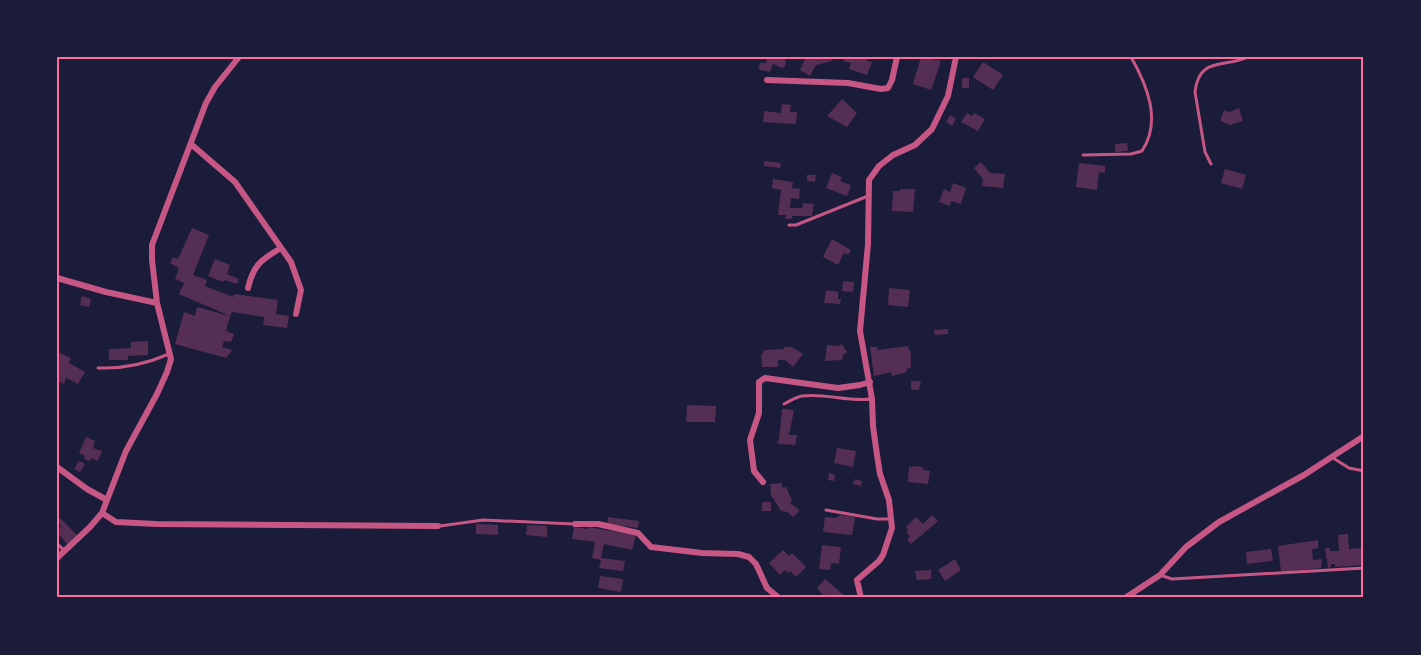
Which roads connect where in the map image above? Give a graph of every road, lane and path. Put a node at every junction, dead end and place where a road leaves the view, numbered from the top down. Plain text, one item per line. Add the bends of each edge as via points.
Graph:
1 (239, 57) edge
2 (897, 57) edge
3 (956, 57) edge
4 (1131, 57) edge
5 (1248, 57) edge
6 (767, 80) dead end
7 (192, 145) junction
8 (1083, 155) dead end
9 (1211, 164) dead end
10 (868, 196) junction
11 (789, 225) dead end
12 (281, 248) junction
13 (57, 278) edge
14 (248, 288) dead end
15 (157, 303) junction
16 (296, 314) dead end
17 (170, 354) junction
18 (98, 368) dead end
19 (870, 382) junction
20 (872, 399) junction
21 (784, 404) dead end
22 (1364, 436) edge
23 (1332, 457) junction
24 (57, 466) edge
25 (1364, 471) edge
26 (763, 482) dead end
27 (107, 500) junction
28 (826, 510) dead end
29 (102, 513) junction
30 (892, 519) junction
31 (575, 524) joint
32 (438, 526) joint
33 (57, 544) edge
34 (65, 551) junction
35 (57, 558) edge
36 (1364, 568) edge
37 (1160, 574) junction
38 (778, 598) edge
39 (861, 598) edge
40 (1125, 598) edge

1 - 7 street via 206,103
2 - 6 street via 888,88
3 - 10 street via 948,96 932,129 915,145 879,166 870,180
4 - 8 lane via 1152,107 1148,142 1142,151 1131,154
5 - 9 lane via 1211,65 1196,83 1203,143
7 - 12 street via 235,182
7 - 15 street via 152,245
10 - 11 lane
10 - 19 street via 860,331
12 - 14 street via 263,259
12 - 16 street via 291,262 301,290
13 - 15 street
15 - 17 street
17 - 18 lane via 119,369
17 - 27 street via 167,372 126,451
19 - 20 street
19 - 26 street via 838,388 765,378 759,382 759,412 750,440 754,471
20 - 21 lane via 800,396
20 - 30 street via 880,474
22 - 23 street
23 - 25 lane via 1348,468
23 - 37 street via 1203,533
24 - 27 street
27 - 29 street
28 - 30 lane
29 - 32 street via 116,522 156,524
29 - 34 street
30 - 39 street via 883,555 857,580
31 - 32 lane via 483,520
31 - 38 street via 598,524 638,533 651,547 749,557 767,588
33 - 34 lane
34 - 35 street
36 - 37 lane via 1172,579
37 - 40 street

